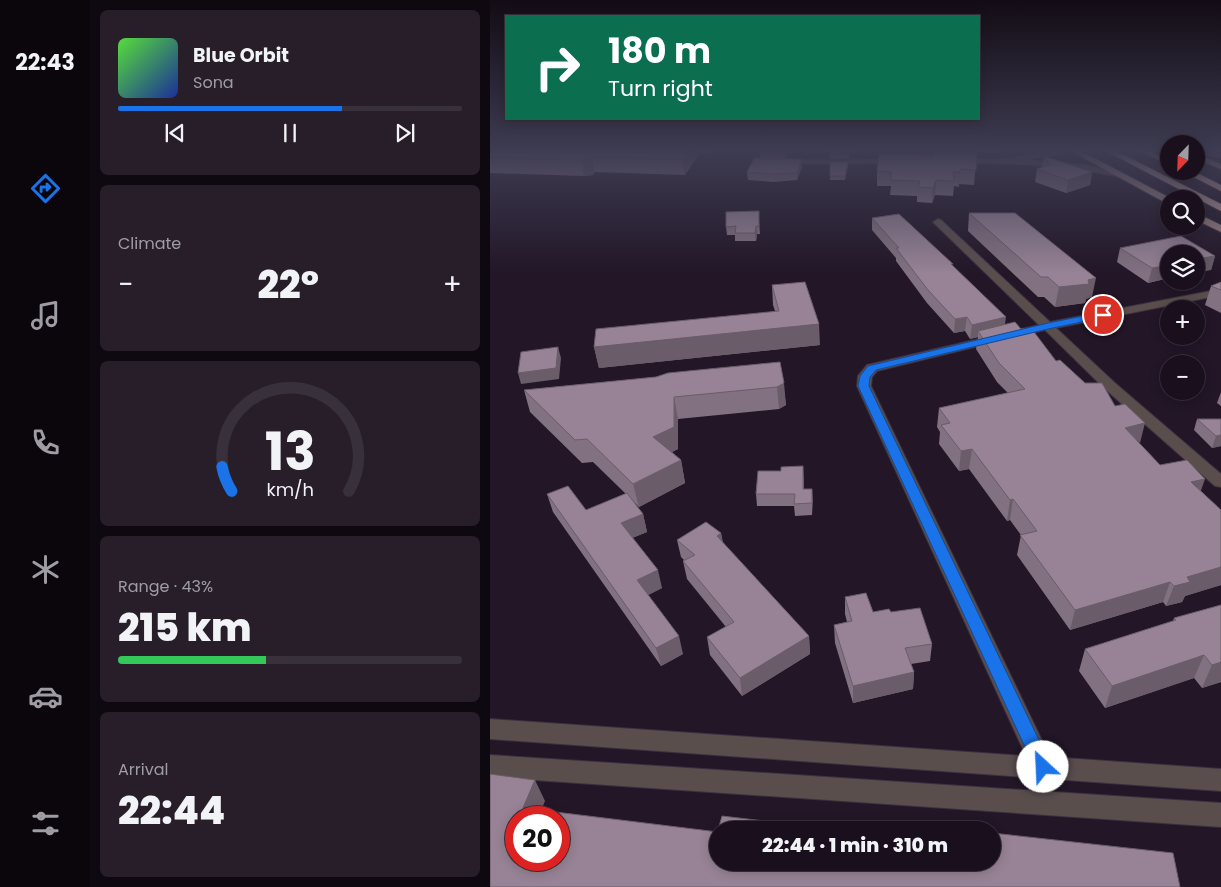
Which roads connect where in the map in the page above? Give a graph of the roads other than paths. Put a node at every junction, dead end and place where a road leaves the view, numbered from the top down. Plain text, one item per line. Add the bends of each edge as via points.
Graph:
1 (1189, 191) edge
2 (1221, 208) edge
3 (1205, 221) edge
4 (938, 222) dead end
5 (1221, 230) edge
6 (1221, 292) edge
7 (1048, 326) junction
8 (1221, 482) edge
9 (490, 729) edge
10 (490, 766) edge
11 (1043, 767) junction
12 (1221, 780) edge
13 (1221, 814) edge

1 - 2 highway
3 - 5 main road
4 - 7 street
6 - 7 street
7 - 8 street via 1110,386
7 - 11 street via 872,368 865,376 864,386
9 - 11 street
10 - 13 street
11 - 12 street

